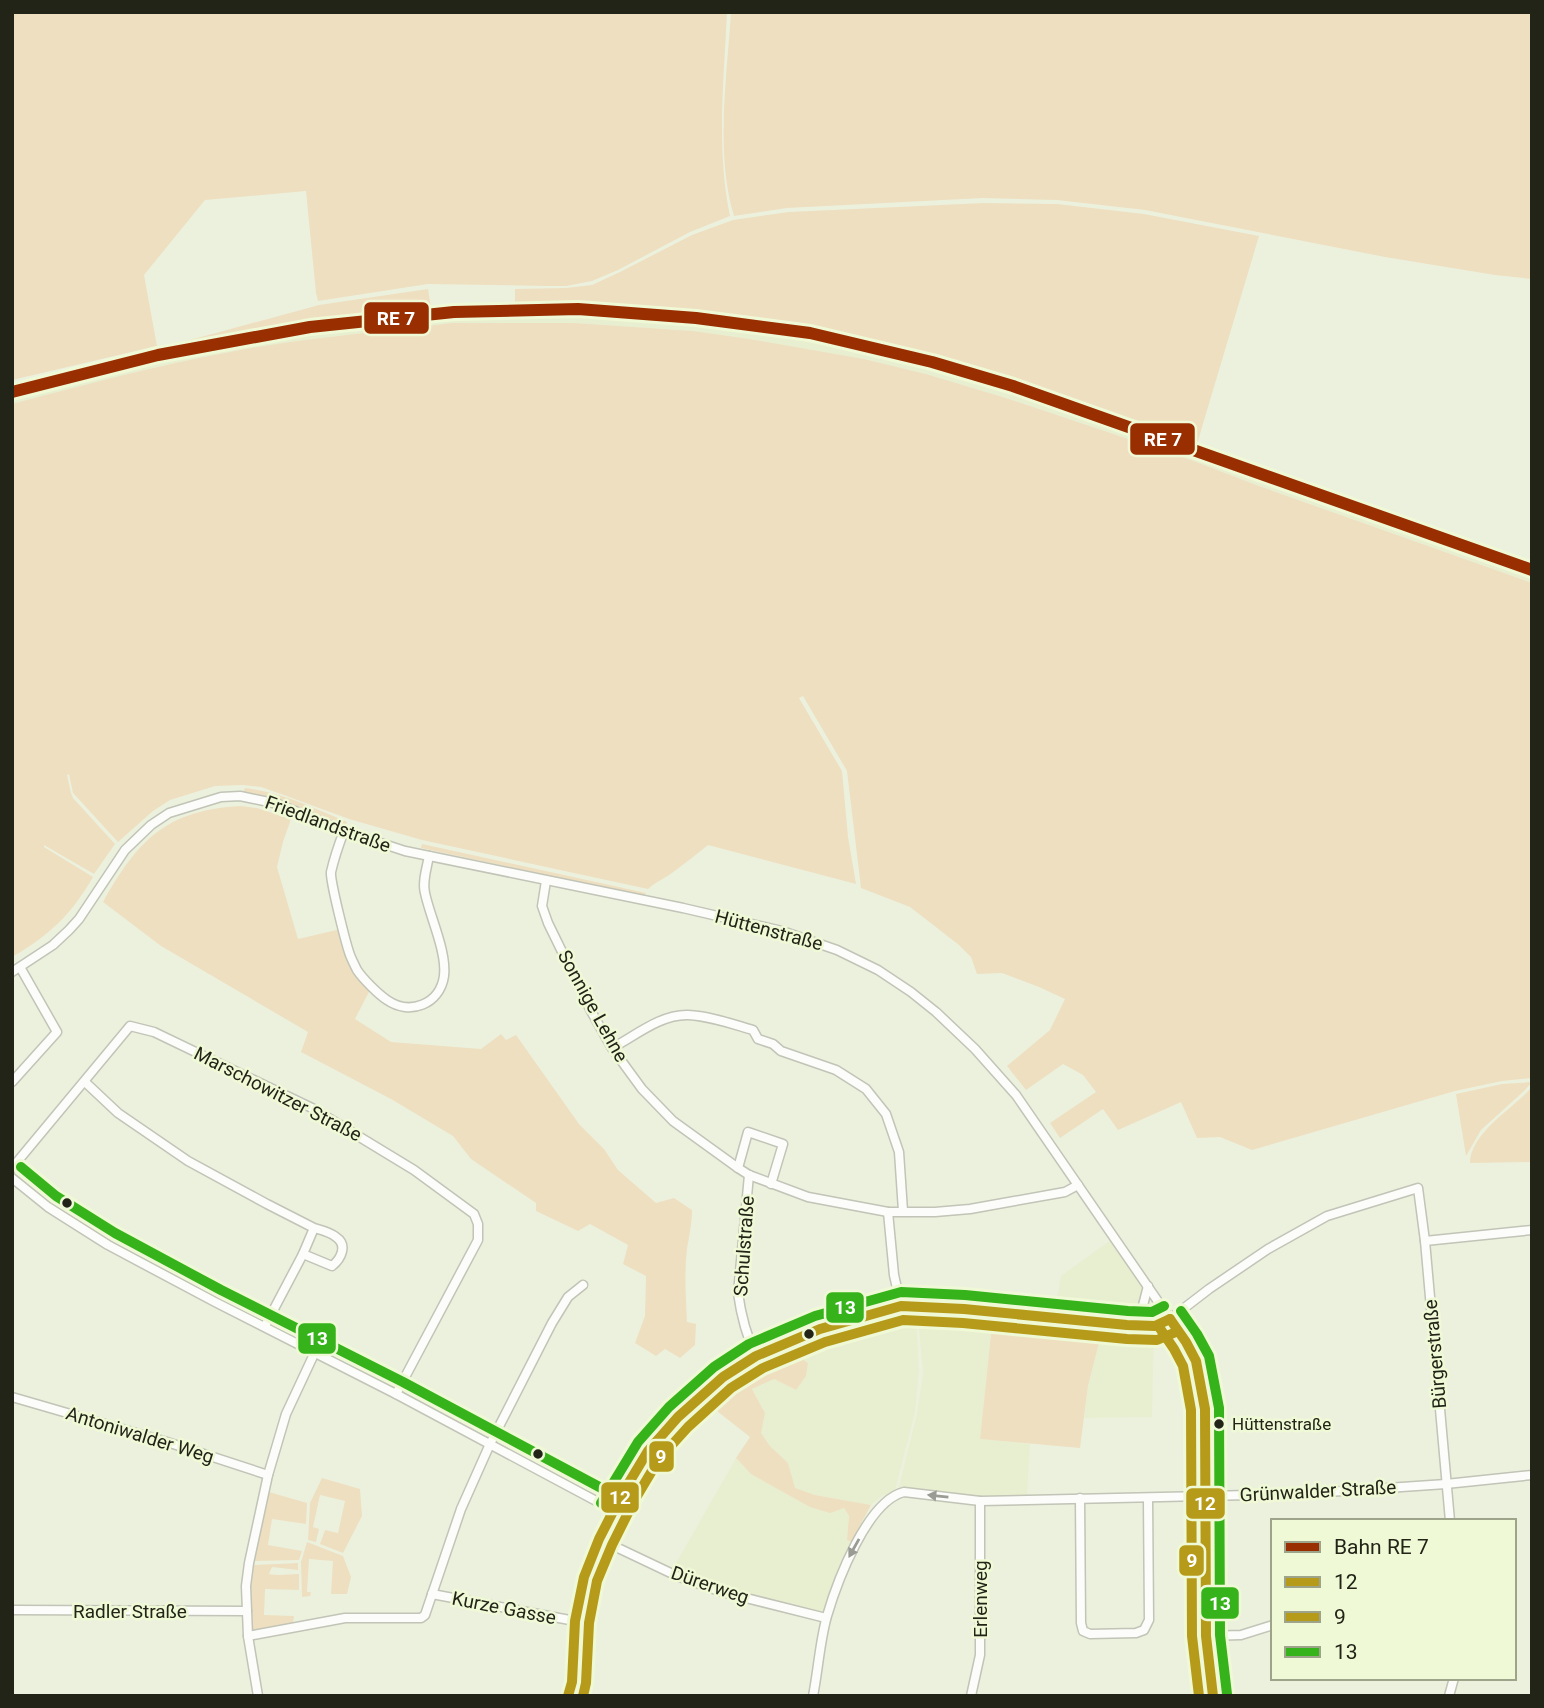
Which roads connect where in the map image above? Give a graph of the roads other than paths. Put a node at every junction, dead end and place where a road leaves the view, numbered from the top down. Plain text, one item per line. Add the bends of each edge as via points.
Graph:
1 (344, 831) junction
2 (429, 856) junction
3 (546, 881) junction
4 (16, 970) edge
5 (612, 1048) junction
6 (12, 1082) edge
7 (85, 1082) junction
8 (12, 1168) edge
9 (738, 1168) junction
10 (749, 1175) junction
11 (12, 1178) edge
12 (771, 1184) junction
13 (1078, 1185) junction
14 (904, 1211) junction
15 (888, 1212) junction
16 (314, 1228) junction
17 (1532, 1230) edge
18 (1425, 1241) junction
19 (303, 1254) junction
20 (583, 1285) dead end
21 (1148, 1286) junction
22 (901, 1306) junction
23 (1170, 1319) junction
24 (1133, 1325) junction
25 (265, 1326) junction
26 (315, 1352) junction
27 (756, 1356) junction
28 (396, 1394) junction
29 (12, 1397) edge
30 (490, 1444) junction
31 (268, 1475) junction
32 (1532, 1475) edge
33 (1446, 1484) junction
34 (1205, 1496) junction
35 (1148, 1498) junction
36 (1080, 1499) junction
37 (980, 1501) junction
38 (613, 1510) junction
39 (1450, 1519) edge
40 (599, 1539) junction
41 (432, 1594) junction
42 (12, 1610) edge
43 (247, 1611) junction
44 (826, 1618) junction
45 (575, 1621) junction
46 (1271, 1626) edge
47 (248, 1636) junction
48 (1206, 1636) junction
49 (572, 1682) junction
50 (258, 1696) edge
51 (568, 1696) edge
52 (576, 1696) edge
53 (813, 1696) edge
54 (971, 1696) edge
55 (1213, 1696) edge

1 - 2 street, Friedlandstraße
1 - 2 street via 331,874 350,956 387,1001 415,1008 431,1001 444,976 424,890
1 - 4 street, Friedlandstraße via 278,804 240,796 169,813 125,850 69,930
2 - 3 street, Friedlandstraße
3 - 5 street, Sonnige Lehne via 542,906 548,923
3 - 13 street, Hüttenstraße via 782,931 878,970 928,1005 977,1052 1016,1095
4 - 6 street via 57,1032
5 - 9 street, Sonnige Lehne via 642,1090 673,1121
5 - 14 street via 655,1024 686,1015 753,1030 758,1039 780,1051 836,1070 866,1089 886,1114 900,1152
7 - 8 street, Marschowitzer Straße
7 - 16 street via 118,1113 179,1155
7 - 28 street, Marschowitzer Straße via 130,1026 154,1032 312,1108 414,1170 474,1214 478,1240
9 - 10 street, Sonnige Lehne
9 - 12 street via 748,1132 783,1143
10 - 12 street, Sonnige Lehne
10 - 27 street, Schulstraße via 738,1293 746,1335
11 - 25 street via 108,1245
12 - 15 street, Sonnige Lehne via 808,1197
13 - 14 street, Sonnige Lehne via 1065,1192 970,1209
13 - 21 street, Hüttenstraße
14 - 15 street, Sonnige Lehne
15 - 22 street
16 - 19 street
16 - 19 street via 337,1237 343,1250 332,1266
17 - 18 street
18 - 23 street, Bürgerstraße via 1418,1188 1327,1216 1268,1249
18 - 33 street, Bürgerstraße
19 - 25 street
20 - 30 street via 568,1297 552,1323
21 - 23 street, Hüttenstraße
21 - 24 street
22 - 24 street
22 - 27 street via 820,1329
23 - 24 street via 1155,1326
23 - 34 street, Hüttenstraße via 1196,1361 1200,1379 1205,1409
25 - 26 street
26 - 28 street
26 - 31 street via 286,1414
27 - 38 street via 723,1377 678,1417 648,1451
28 - 30 street
29 - 31 street, Antoniwalder Weg
30 - 38 street
30 - 41 street via 461,1509
31 - 43 street via 249,1563
32 - 33 street, Grünwalder Straße
33 - 34 street, Grünwalder Straße
33 - 39 street, Bürgerstraße
34 - 35 street, Grünwalder Straße
34 - 48 street, Hüttenstraße
35 - 36 street, Grünwalder Straße
35 - 36 street via 1149,1620 1144,1630 1136,1633 1090,1634 1083,1631 1081,1623
36 - 37 street, Grünwalder Straße
37 -> 44 street, Grünwalder Straße via 895,1494 873,1516 851,1553
37 - 54 street, Erlenweg via 980,1655
38 - 40 street
40 - 44 street, Dürerweg via 722,1592
40 - 45 street via 584,1577
41 - 45 street, Kurze Gasse
41 - 47 street via 421,1618 345,1618
42 - 43 street, Radler Straße
43 - 47 street
44 - 53 street
45 - 49 street
46 - 48 street via 1241,1635
47 - 50 street
48 - 55 street, Hüttenstraße
49 - 51 street
49 - 52 street

